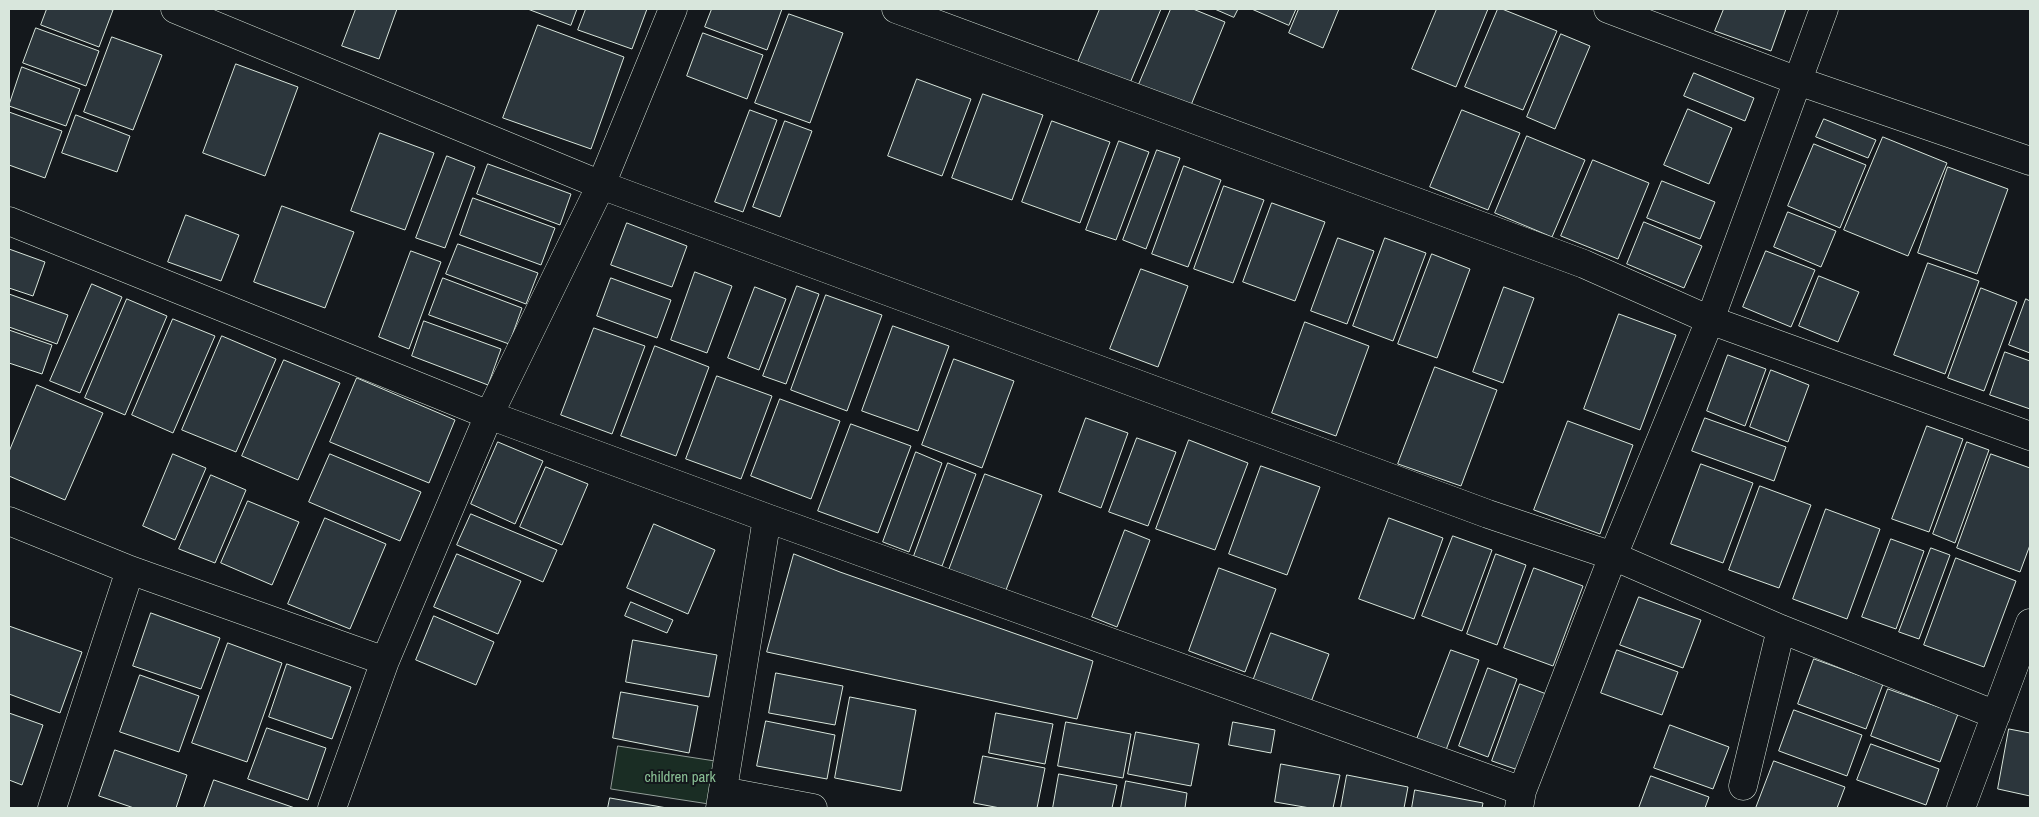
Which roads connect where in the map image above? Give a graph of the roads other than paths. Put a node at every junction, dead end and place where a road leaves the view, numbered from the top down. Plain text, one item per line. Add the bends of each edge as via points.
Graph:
1 (176, 9) edge
2 (673, 9) edge
3 (896, 9) edge
4 (1824, 9) edge
5 (1621, 11) edge
6 (1798, 81) junction
7 (2030, 161) edge
8 (601, 185) junction
9 (9, 221) edge
10 (1710, 320) junction
11 (489, 415) junction
12 (2030, 436) edge
13 (766, 518) junction
14 (9, 520) edge
15 (1613, 556) junction
16 (130, 570) junction
17 (2030, 623) edge
18 (1781, 629) junction
19 (385, 661) junction
20 (1996, 715) junction
21 (1743, 786) dead end
22 (722, 799) edge
23 (1521, 800) edge
24 (52, 808) edge
25 (332, 808) edge
26 (812, 808) edge
27 (1961, 808) edge

1 - 8 street
2 - 8 street
3 - 10 street via 1584,264
4 - 6 street
5 - 6 street
6 - 7 street
6 - 10 street
8 - 11 street
8 - 15 street via 1479,510
9 - 11 street
10 - 12 street
10 - 15 street
11 - 13 street
11 - 19 street
13 - 22 street
13 - 23 street
14 - 16 street
15 - 18 street
15 - 23 street
16 - 19 street
16 - 24 street
17 - 20 street
18 - 20 street
18 - 21 street
19 - 25 street
20 - 27 street
22 - 26 street

